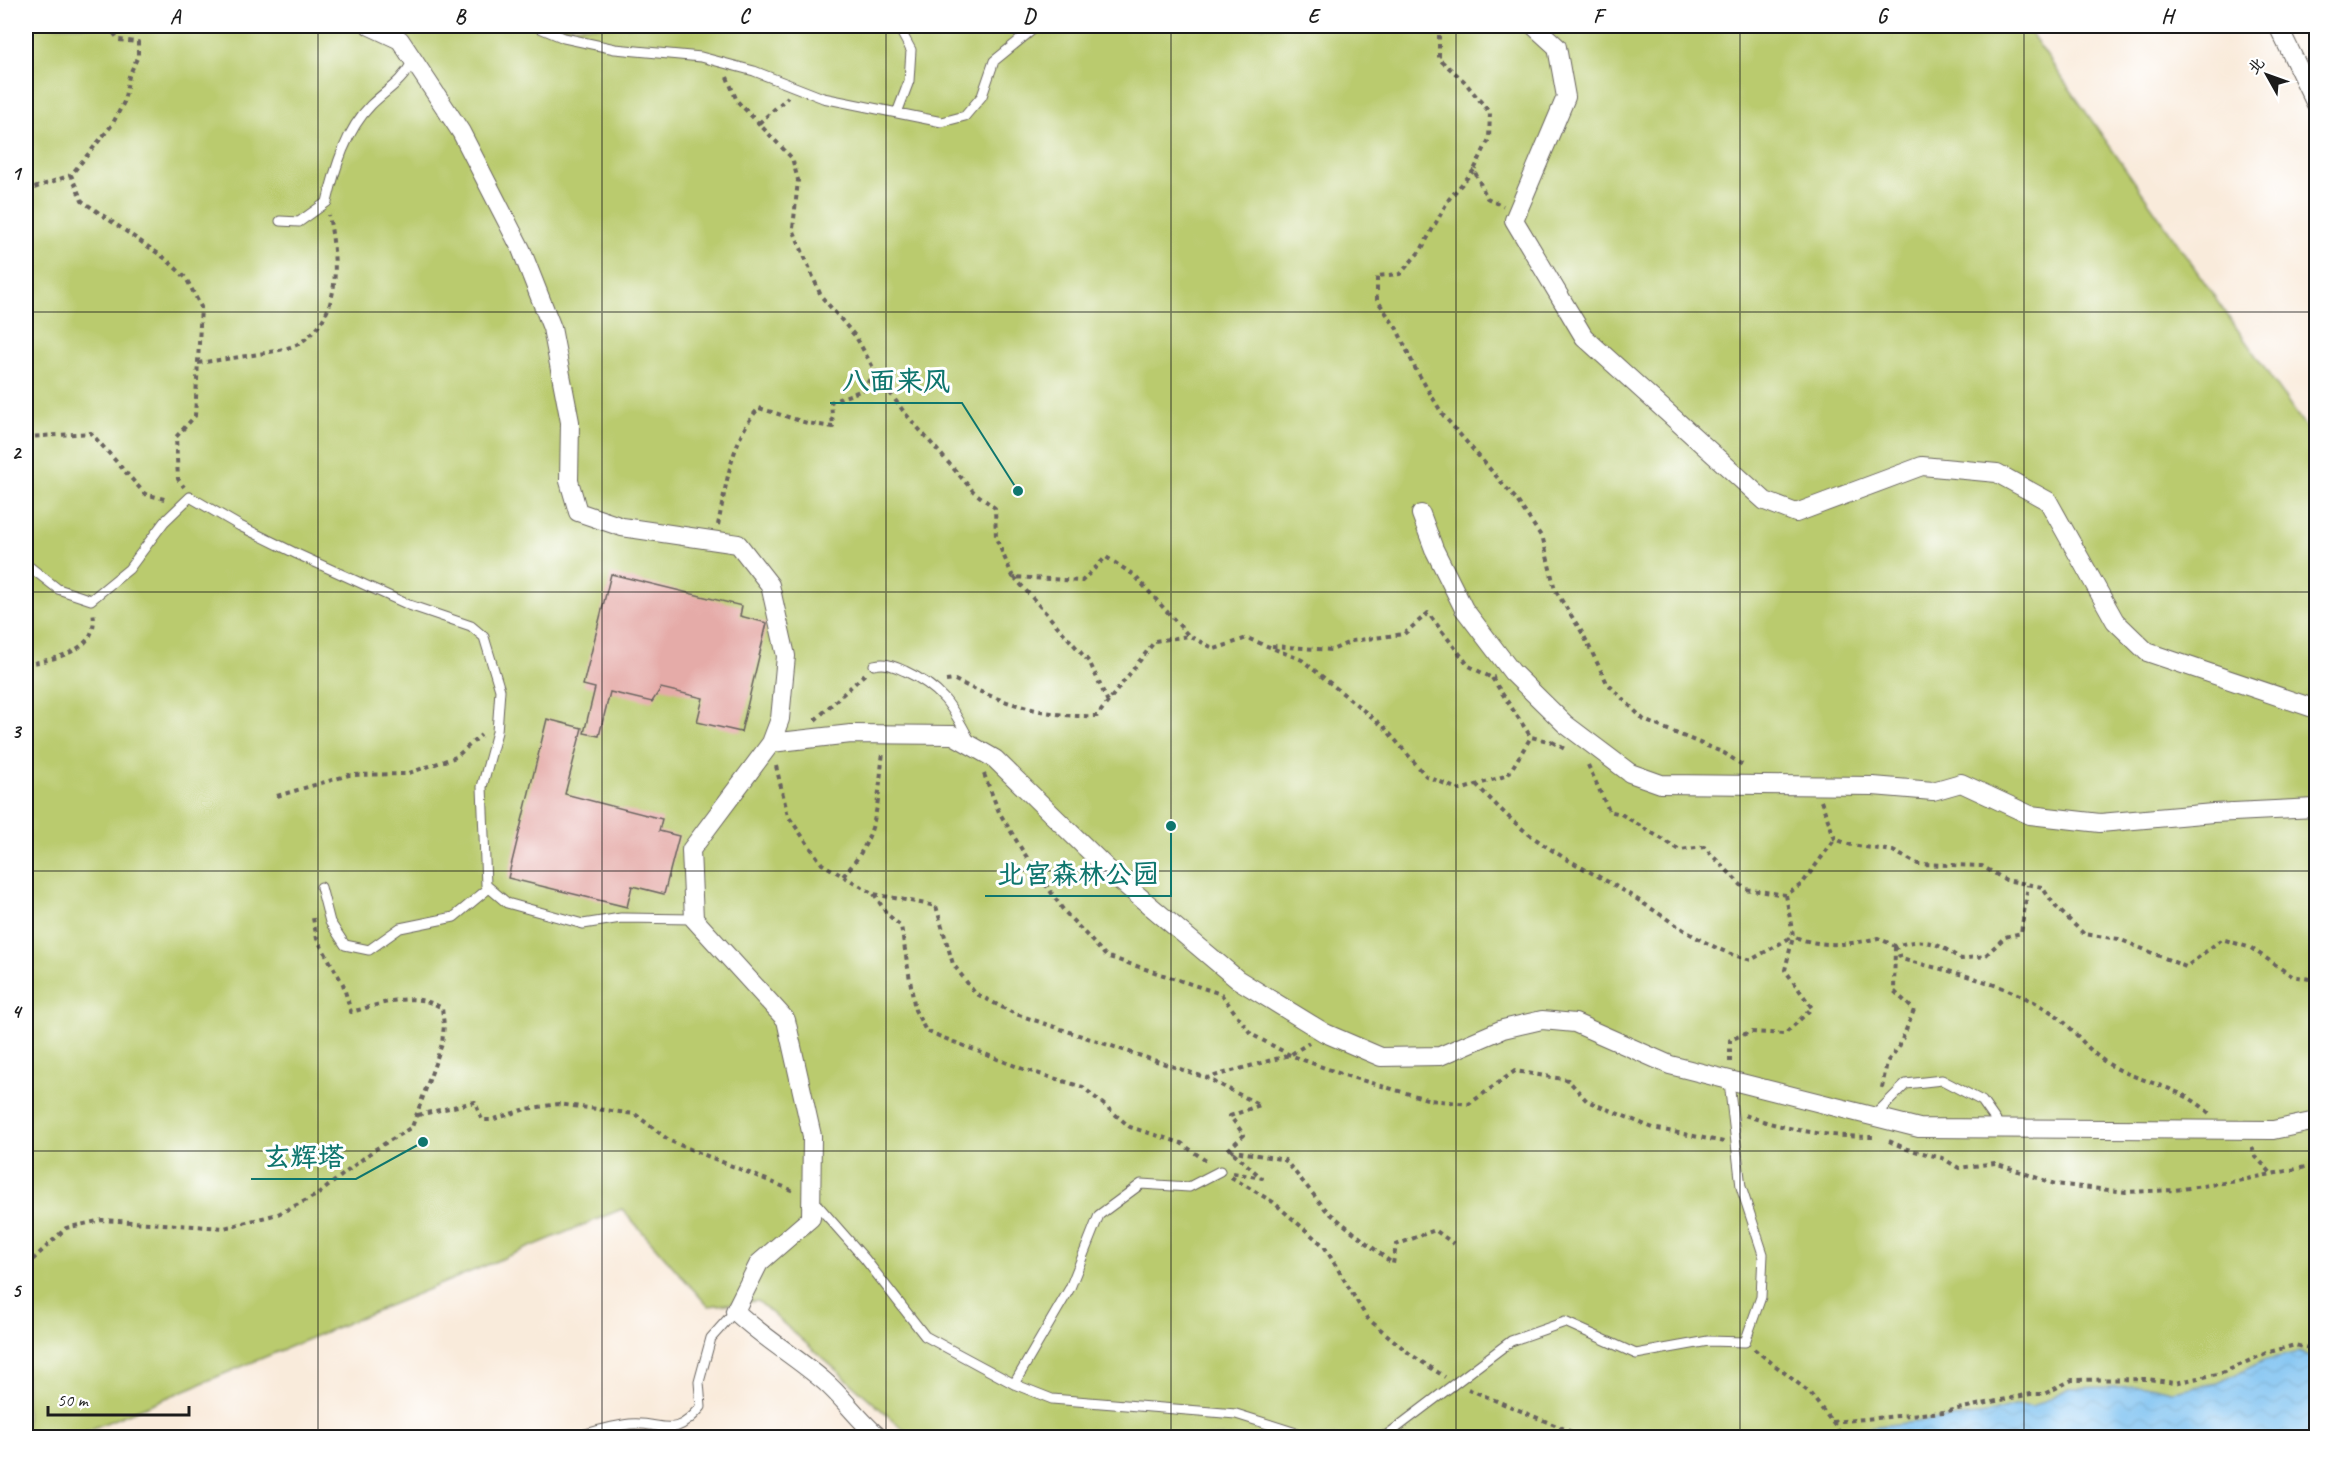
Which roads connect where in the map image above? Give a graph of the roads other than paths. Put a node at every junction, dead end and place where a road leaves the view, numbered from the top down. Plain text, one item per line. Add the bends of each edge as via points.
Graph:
1 (370, 26) edge
2 (535, 26) edge
3 (898, 26) edge
4 (1037, 26) edge
5 (1534, 26) edge
6 (2278, 26) edge
7 (412, 61) junction
8 (2316, 104) edge
9 (897, 113) junction
10 (280, 221) dead end
11 (1421, 514) dead end
12 (26, 564) edge
13 (874, 665) road end
14 (2316, 709) edge
15 (771, 743) junction
16 (972, 746) junction
17 (2316, 808) edge
18 (321, 887) dead end
19 (489, 888) junction
20 (694, 919) junction
21 (1729, 1082) junction
22 (1875, 1115) junction
23 (2316, 1121) edge
24 (2002, 1130) junction
25 (1220, 1171) road end
26 (812, 1198) junction
27 (735, 1311) junction
28 (1014, 1384) junction
29 (571, 1437) edge
30 (880, 1437) edge
31 (1312, 1437) edge
32 (1376, 1437) edge

1 - 7 street via 400,40
2 - 9 lane via 564,38 615,50 701,57 754,71 823,98
3 - 9 lane via 911,50 909,81
4 - 9 lane via 994,61 982,96 965,116 942,122
5 - 14 street via 1557,47 1566,97 1514,220 1584,337 1765,501 1796,513 1922,466 1997,473 2048,501 2115,621 2147,652
6 - 8 street
7 - 10 lane via 402,80 354,125 333,175 327,202 299,222
7 - 15 street via 461,132 521,249 552,328 570,422 569,482 578,512 622,527 738,544 770,585 786,656 780,719
11 - 17 street via 1464,609 1512,672 1565,724 1630,773 1661,784 1873,786 1933,791 1961,783 2030,814 2100,823
12 - 19 lane via 58,589 91,600 129,569 164,522 190,497 297,554 409,605 471,626 484,637 500,690 498,721 482,787
13 - 16 lane via 886,662 929,682 951,705
15 - 16 street via 851,734 953,735
15 - 20 street via 691,850
16 - 21 street via 996,759 1116,877 1237,979 1325,1033 1381,1057 1440,1056 1503,1029 1542,1020 1575,1023 1670,1065
18 - 19 lane via 330,922 345,945 369,950 400,928 454,917
19 - 20 lane via 507,903 583,924 621,918
20 - 26 street via 786,1020 812,1136
21 - 22 street
21 - 32 lane via 1742,1187 1763,1254 1761,1297 1745,1342 1708,1341 1636,1354 1565,1322 1511,1341 1387,1435
22 - 24 street via 1919,1128
22 - 24 lane via 1906,1084 1941,1080 1982,1101
23 - 24 street via 2273,1131
25 - 28 lane via 1189,1187 1141,1184 1099,1215 1070,1288
26 - 27 street via 811,1218 759,1263
26 - 28 lane via 925,1336
27 - 29 lane via 711,1338 699,1382 701,1407 694,1416 669,1430 632,1424
27 - 30 street via 825,1382
28 - 31 lane via 1052,1398 1236,1414

